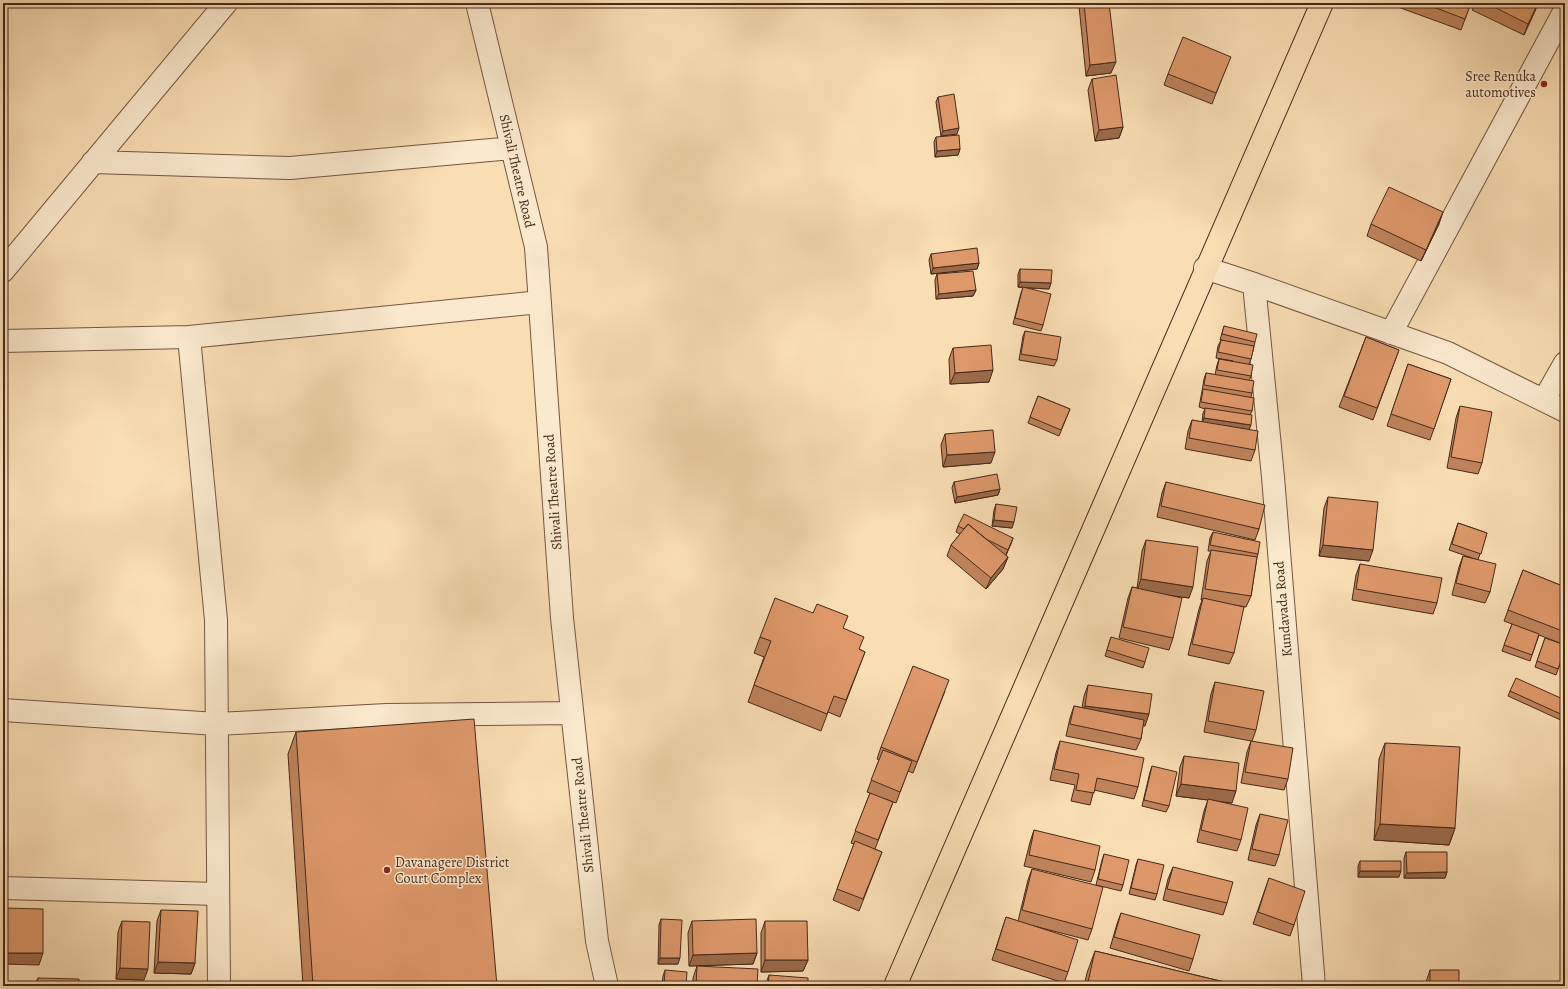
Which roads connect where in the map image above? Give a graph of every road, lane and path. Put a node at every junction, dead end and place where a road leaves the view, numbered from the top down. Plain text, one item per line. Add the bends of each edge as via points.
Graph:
1 (226, 3) edge
2 (477, 3) edge
3 (1322, 3) edge
4 (1565, 10) edge
5 (512, 148) junction
6 (93, 162) junction
7 (1205, 268) junction
8 (3, 270) edge
9 (1254, 284) junction
10 (540, 302) junction
11 (1391, 333) junction
12 (189, 337) junction
13 (3, 341) edge
14 (1565, 363) edge
15 (1544, 400) junction
16 (1565, 410) edge
17 (3, 710) edge
18 (572, 713) junction
19 (217, 724) junction
20 (3, 888) edge
21 (218, 894) junction
22 (219, 986) edge
23 (608, 986) edge
24 (895, 986) edge
25 (1314, 986) edge

1 - 6 street
2 - 5 street, Shivali Theatre Road
3 - 7 main road
4 - 11 street
5 - 6 street via 290,168
5 - 10 street, Shivali Theatre Road via 536,247
6 - 8 street
7 - 9 street
7 - 24 main road
9 - 11 street
9 - 25 street, Kundavada Road via 1273,477
10 - 12 street
10 - 18 street, Shivali Theatre Road via 562,618
11 - 15 street via 1448,353
12 - 13 street
12 - 19 street via 216,620
14 - 15 street
15 - 16 street
17 - 19 street
18 - 19 street via 387,715
18 - 23 street, Shivali Theatre Road via 597,941
19 - 21 street
20 - 21 street
21 - 22 street

